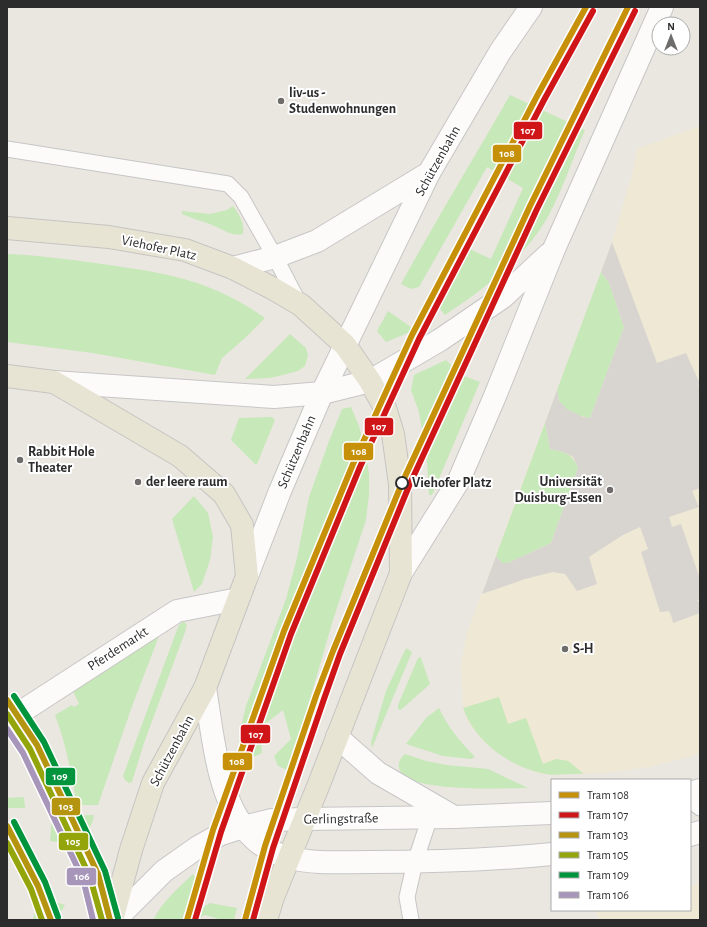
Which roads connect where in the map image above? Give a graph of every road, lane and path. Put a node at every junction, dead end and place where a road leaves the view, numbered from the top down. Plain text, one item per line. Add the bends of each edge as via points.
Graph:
1 (531, 7) edge
2 (662, 7) edge
3 (7, 149) edge
4 (429, 173) junction
5 (7, 228) edge
6 (554, 249) junction
7 (276, 256) junction
8 (233, 268) junction
9 (301, 305) junction
10 (346, 345) junction
11 (7, 376) edge
12 (370, 381) junction
13 (54, 382) junction
14 (322, 394) junction
15 (401, 574) junction
16 (247, 576) junction
17 (238, 599) junction
18 (205, 688) junction
19 (11, 719) edge
20 (337, 737) junction
21 (691, 801) edge
22 (700, 808) edge
23 (551, 813) edge
24 (430, 817) junction
25 (455, 817) junction
26 (304, 819) junction
27 (243, 827) junction
28 (551, 854) edge
29 (289, 858) junction
30 (415, 862) junction
31 (112, 920) edge
32 (115, 920) edge
33 (266, 920) edge
34 (411, 920) edge

1 - 4 main road, Schützenbahn via 500,52
2 - 6 main road
3 - 7 lane, Viehofer Platz via 228,184 241,197
4 - 7 main road via 317,241
4 - 10 main road, Schützenbahn
5 - 8 main road, Viehofer Platz via 109,237 185,250
6 - 12 main road via 503,297 440,340
6 - 15 main road via 458,480
7 - 8 main road
7 - 9 lane, Viehofer Platz
8 - 9 main road, Viehofer Platz
9 - 10 main road, Viehofer Platz
10 - 12 main road, Viehofer Platz
10 - 14 main road, Schützenbahn
11 - 13 main road
12 - 14 main road
12 - 15 main road, Viehofer Platz via 385,408 393,434 400,484
13 - 14 main road via 267,397
13 - 16 main road via 180,456 224,494 242,525
14 - 16 main road, Schützenbahn
15 - 20 main road
16 - 17 main road, Schützenbahn
17 - 18 main road, Schützenbahn
17 - 19 main road, Pferdemarkt via 177,611
18 - 27 main road via 219,766 231,809
18 - 31 main road, Schützenbahn via 153,783
20 - 25 main road via 378,773
20 - 26 main road
21 - 22 lane
23 - 25 main road, Gerlingstraße
24 - 25 main road, Gerlingstraße
24 - 26 main road, Gerlingstraße
24 - 30 lane
26 - 27 main road, Gerlingstraße via 272,820
26 - 29 main road
27 - 29 main road via 262,846
27 - 32 main road, Gerlingstraße via 221,834 164,871
28 - 30 main road
29 - 30 main road via 315,861
29 - 33 main road
30 - 34 lane via 407,897

